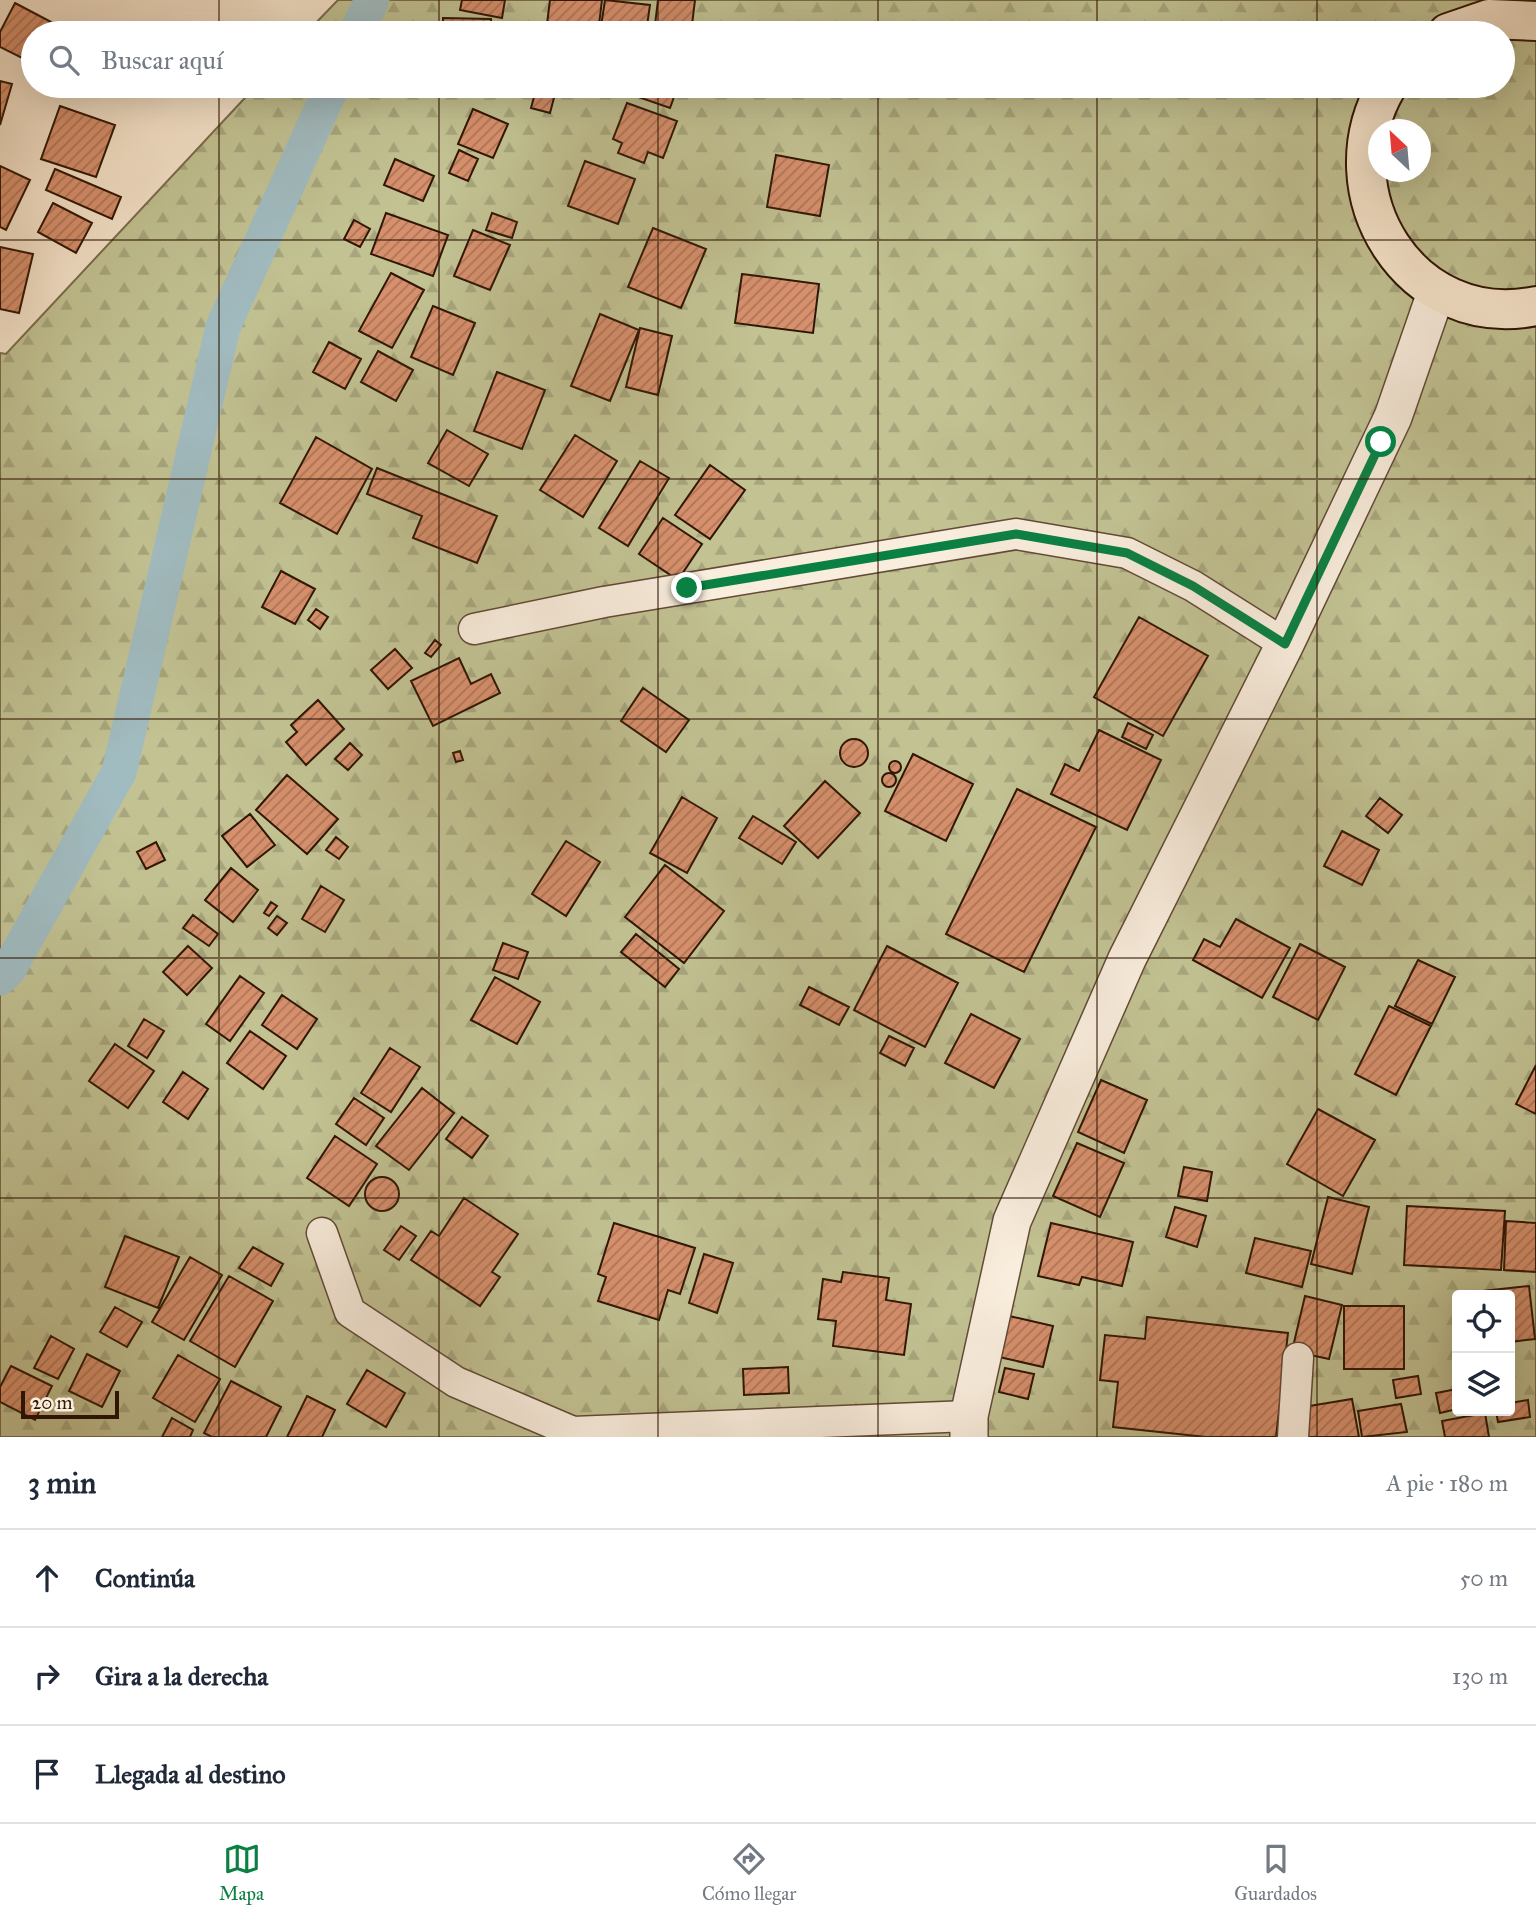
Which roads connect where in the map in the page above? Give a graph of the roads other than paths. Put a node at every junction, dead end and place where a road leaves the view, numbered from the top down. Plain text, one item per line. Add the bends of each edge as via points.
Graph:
1 (1516, 13) edge
2 (1448, 21) edge
3 (1382, 98) edge
4 (1437, 290) junction
5 (1536, 306) edge
6 (474, 629) dead end
7 (1285, 644) junction
8 (322, 1233) dead end
9 (1298, 1358) dead end
10 (969, 1427) edge
11 (1293, 1437) edge

1 - 2 highway
3 - 4 highway via 1368,131 1364,177 1375,222 1401,261
4 - 5 highway via 1476,306
4 - 7 street via 1393,417
6 - 7 street via 604,602 1016,534 1127,553 1193,586
7 - 10 street via 1127,959 1012,1221
8 - 10 street via 350,1312 456,1382 573,1432
9 - 11 street

